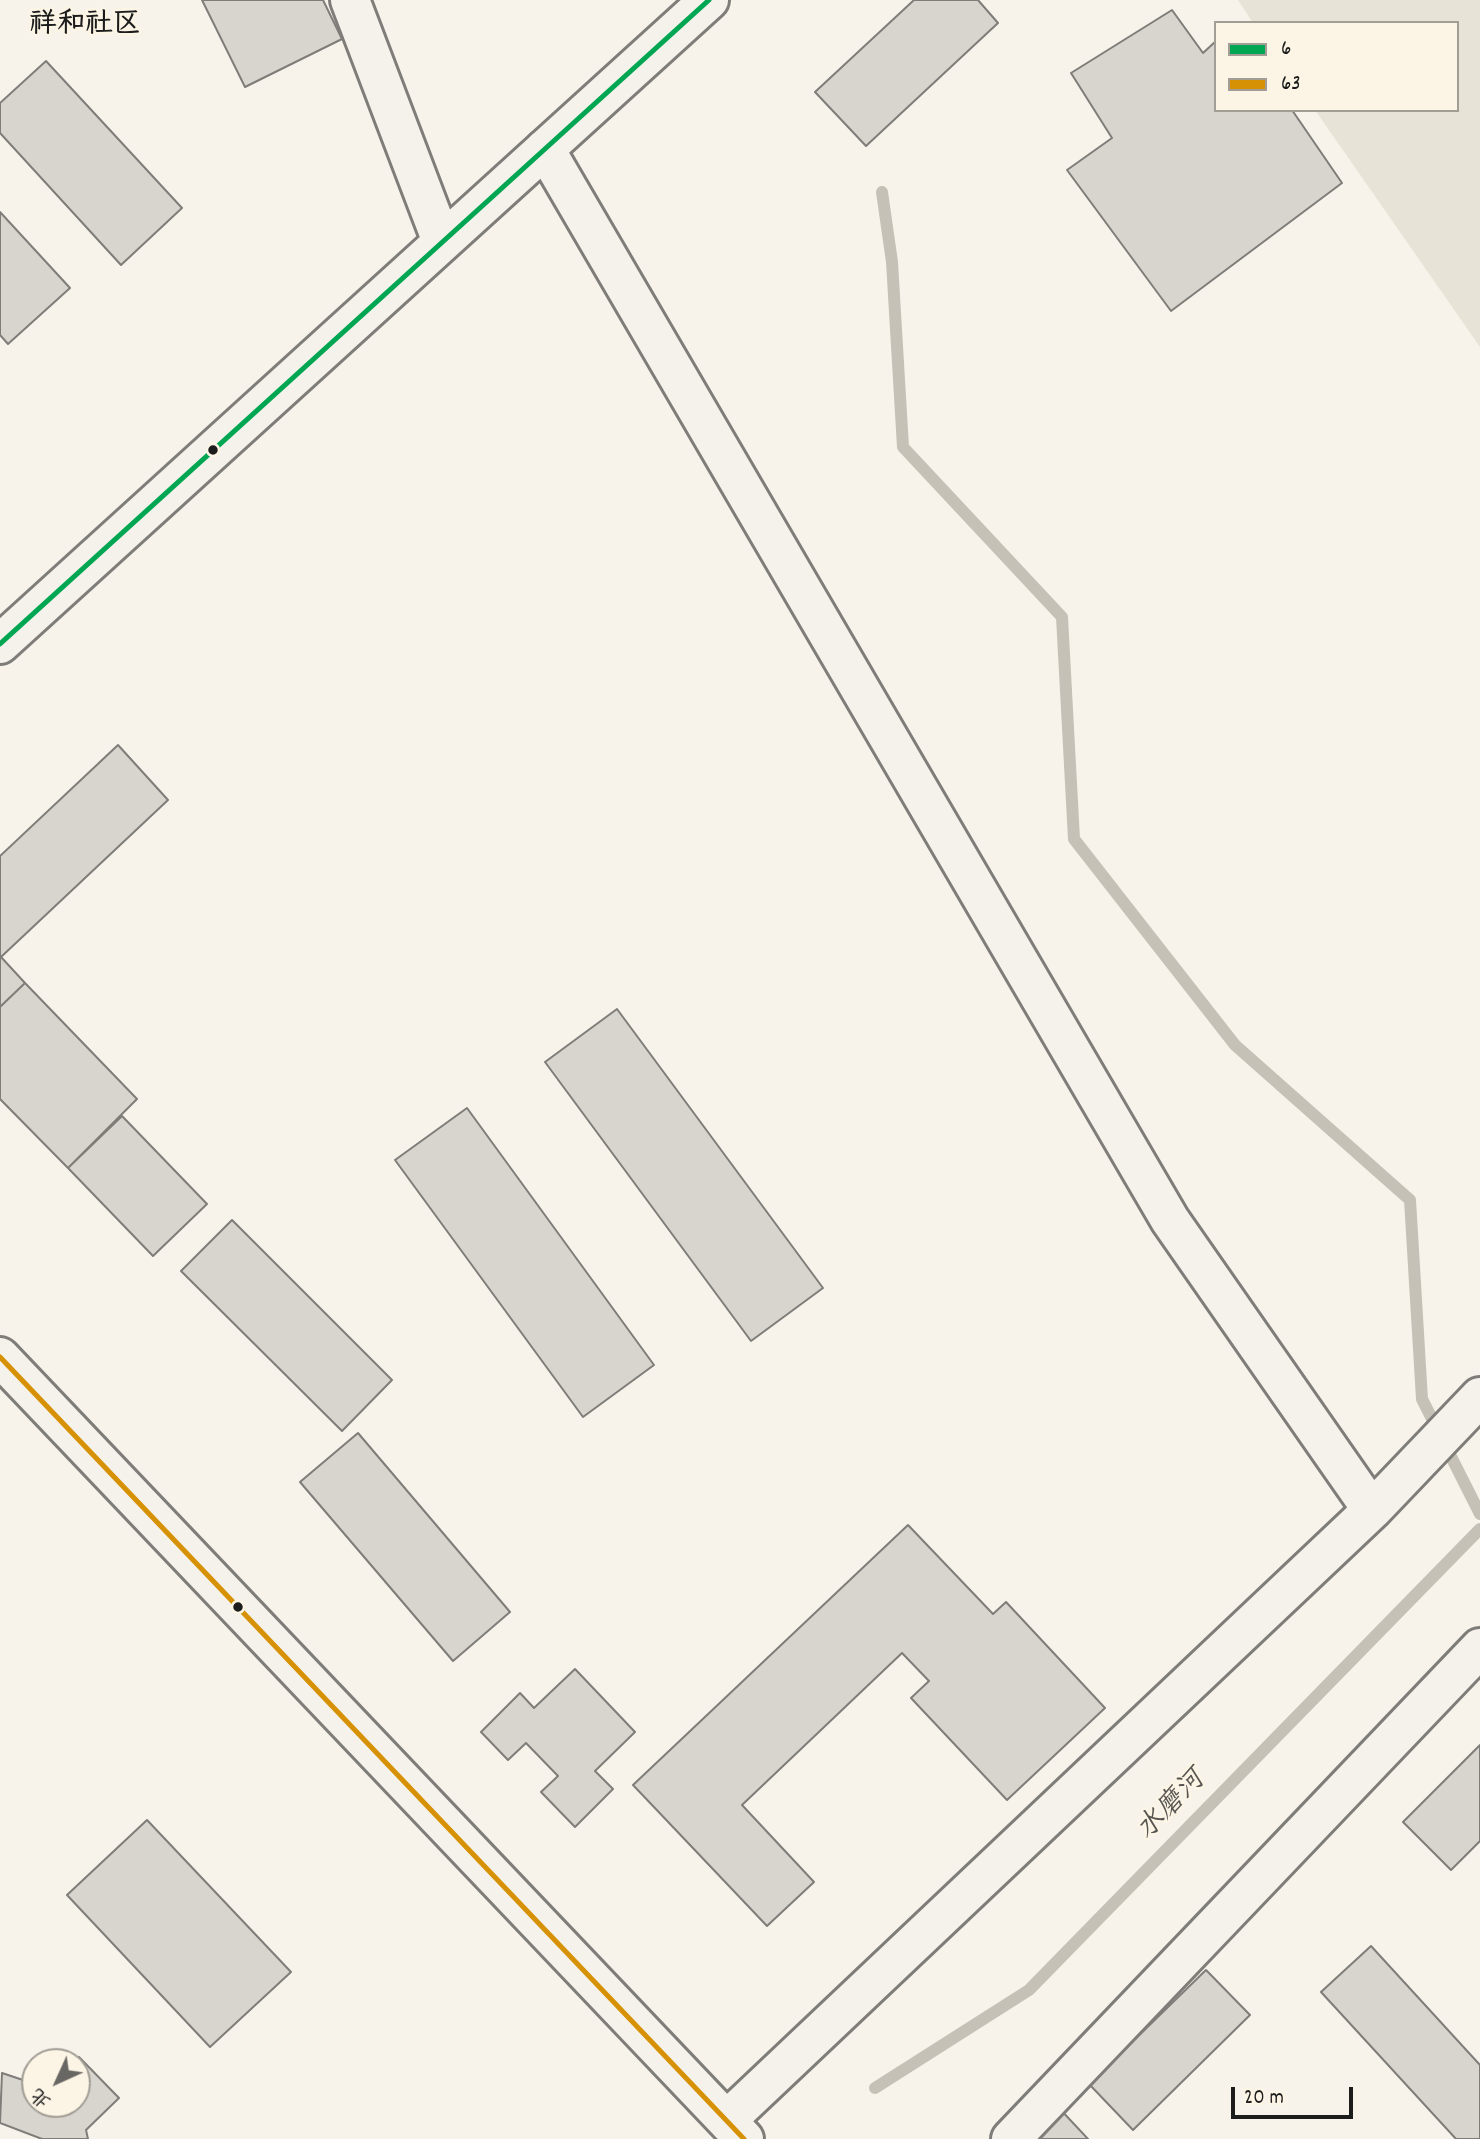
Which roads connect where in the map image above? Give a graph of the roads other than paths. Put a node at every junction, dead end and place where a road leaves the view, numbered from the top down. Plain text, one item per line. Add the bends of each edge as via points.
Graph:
1 (350, 0) edge
2 (709, 0) edge
3 (545, 149) junction
4 (442, 242) junction
5 (0, 643) edge
6 (0, 1357) edge
7 (1480, 1397) edge
8 (1372, 1510) junction
9 (1480, 1648) edge
10 (735, 2130) edge
11 (1011, 2139) edge

1 - 4 street
2 - 3 street
3 - 4 street
3 - 8 street via 1170,1220
4 - 5 street
6 - 10 street
7 - 8 street
8 - 10 street
9 - 11 street

